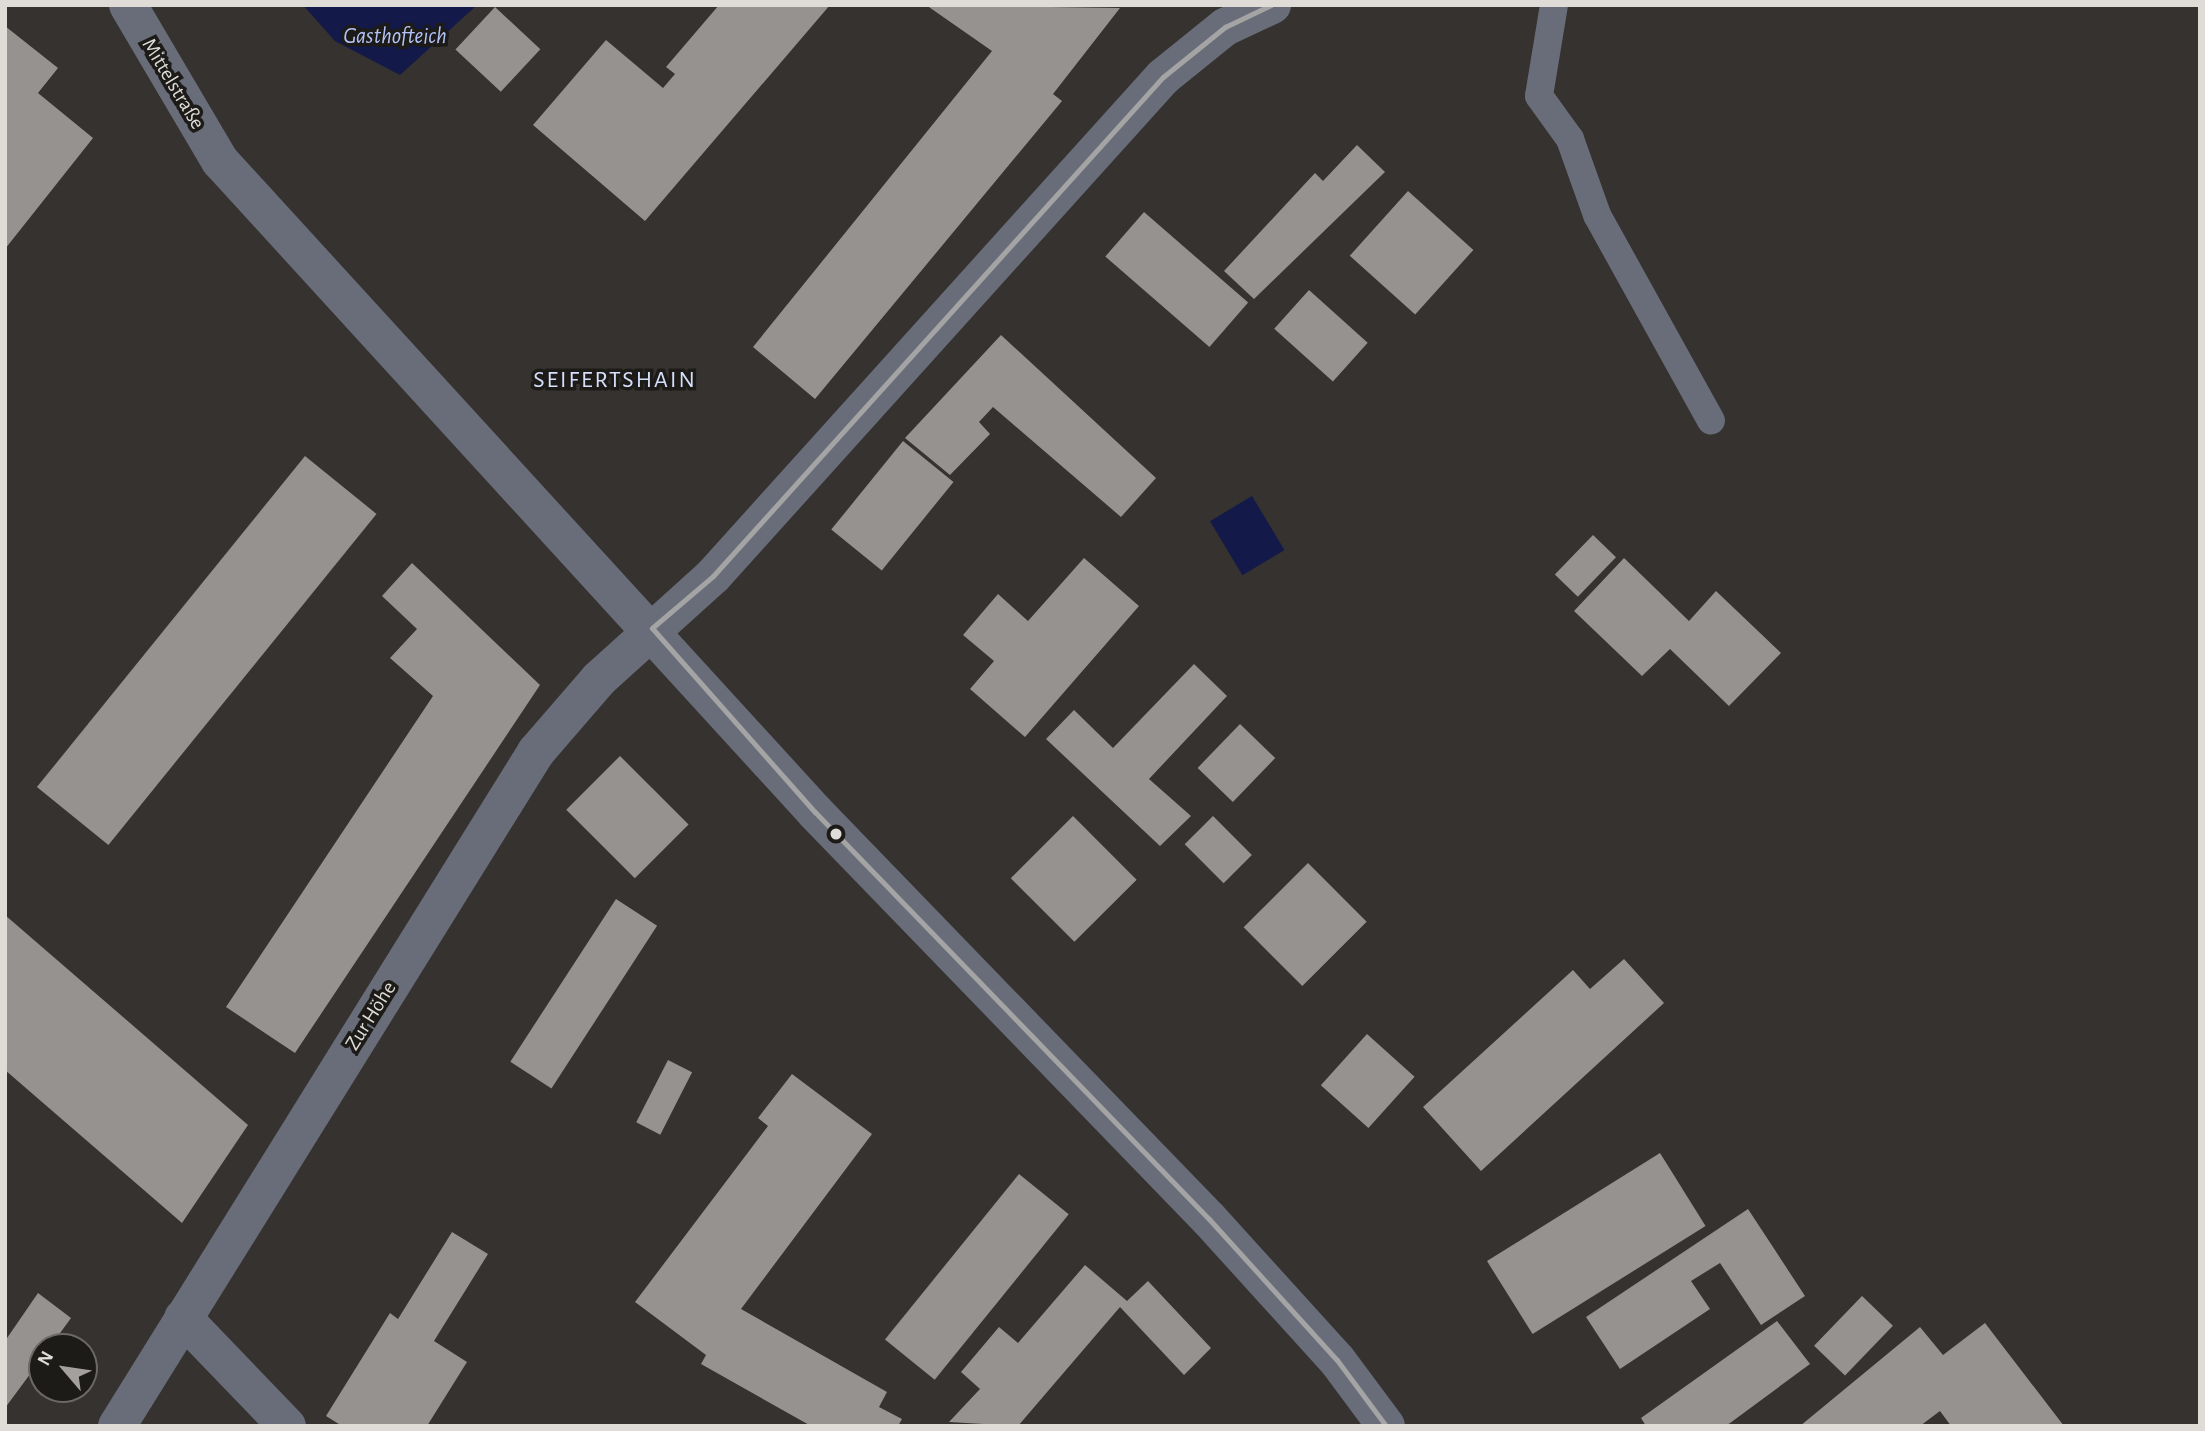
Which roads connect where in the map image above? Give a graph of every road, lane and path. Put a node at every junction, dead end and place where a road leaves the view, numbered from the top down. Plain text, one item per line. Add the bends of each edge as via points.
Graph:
1 (128, 5) edge
2 (1272, 5) edge
3 (1554, 5) edge
4 (1710, 421) dead end
5 (652, 628) junction
6 (183, 1318) junction
7 (117, 1426) edge
8 (287, 1426) edge
9 (1386, 1426) edge

1 - 5 street, Mittelstraße via 219,161
2 - 5 street, Zur Höhe via 1225,27 1163,77 713,576
3 - 4 lane via 1539,96 1570,139 1597,215
5 - 6 street, Zur Höhe via 536,752
5 - 9 street via 815,812 1209,1219 1337,1360
6 - 7 street, Zur Höhe
6 - 8 street

